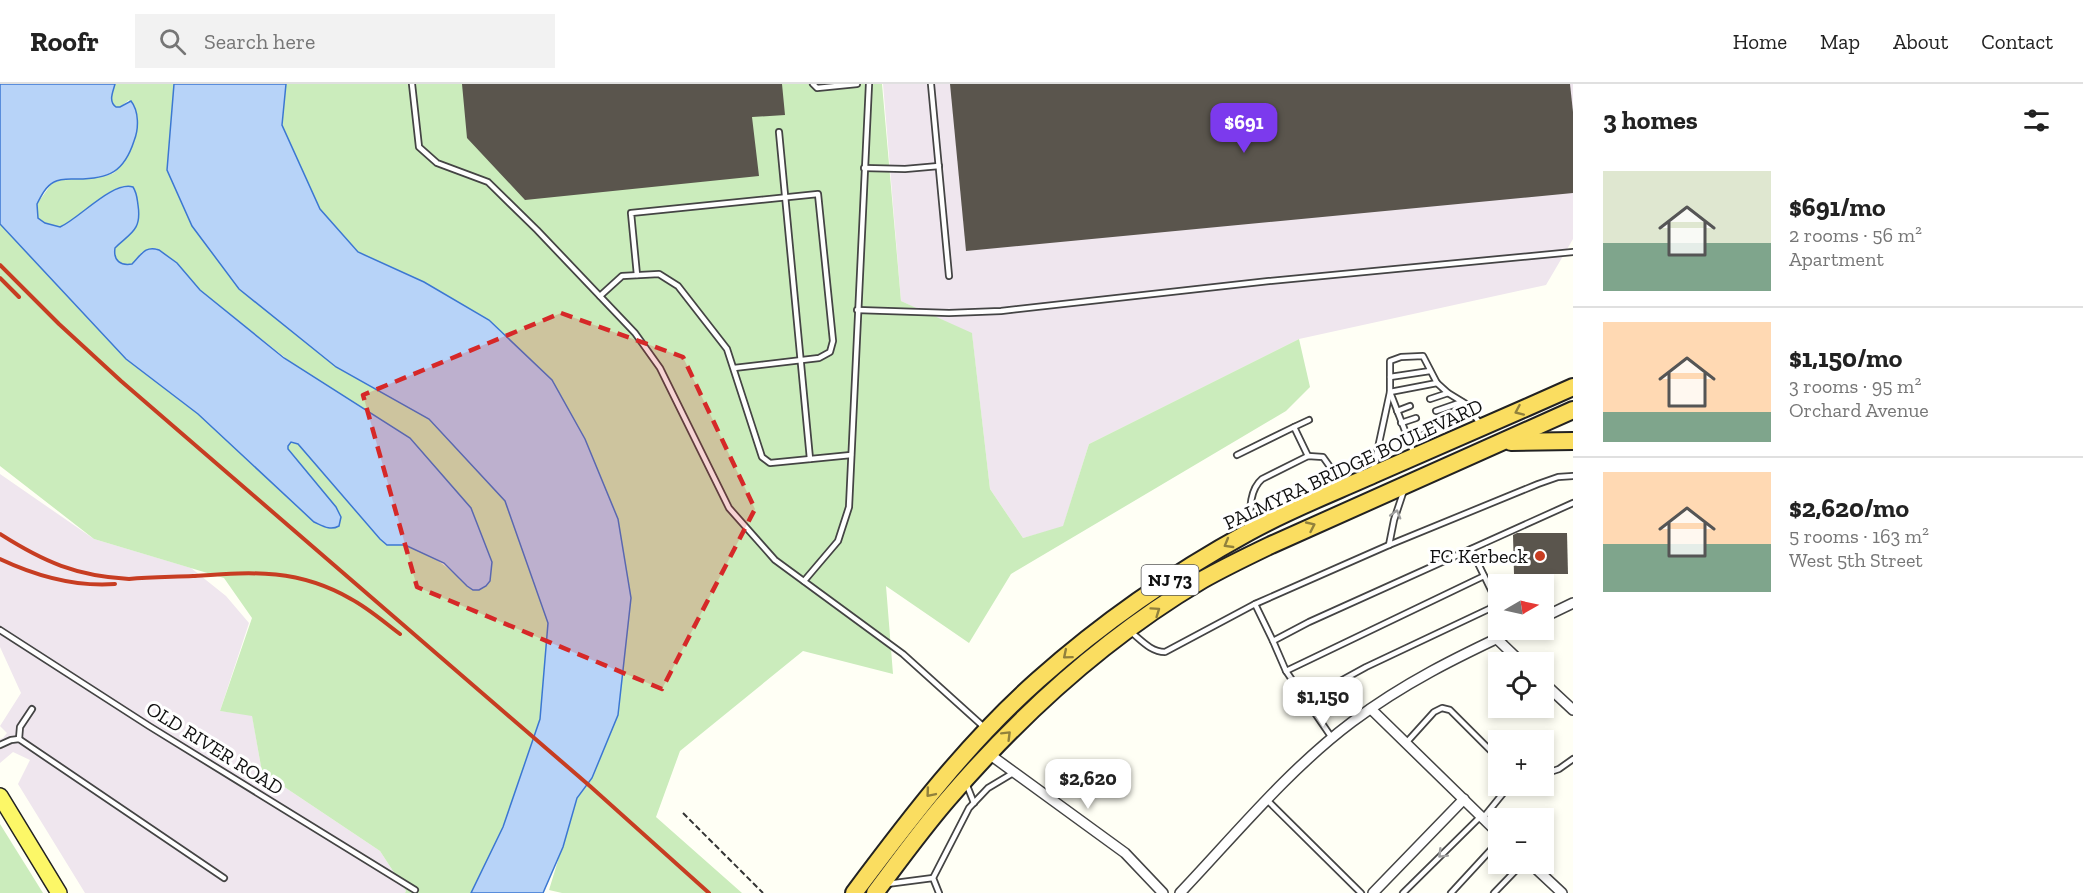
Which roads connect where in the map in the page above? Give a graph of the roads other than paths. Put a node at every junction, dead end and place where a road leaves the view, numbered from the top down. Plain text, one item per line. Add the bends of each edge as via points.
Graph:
1 (412, 84) edge
2 (813, 84) edge
3 (857, 84) edge
4 (869, 84) edge
5 (930, 84) edge
6 (779, 132) dead end
7 (939, 166) junction
8 (864, 168) junction
9 (784, 196) junction
10 (1573, 252) edge
11 (637, 275) junction
12 (949, 276) dead end
13 (600, 296) junction
14 (857, 310) junction
15 (800, 360) junction
16 (734, 368) junction
17 (1430, 371) junction
18 (1390, 377) junction
19 (1437, 383) junction
20 (1573, 387) edge
21 (1390, 392) junction
22 (1448, 393) junction
23 (1430, 399) dead end
24 (1462, 402) junction
25 (1410, 406) dead end
26 (1469, 408) junction
27 (1573, 410) edge
28 (1397, 411) junction
29 (1436, 411) dead end
30 (1416, 418) dead end
31 (1309, 420) dead end
32 (1401, 423) junction
33 (1294, 427) junction
34 (1483, 427) junction
35 (1406, 436) junction
36 (1573, 441) edge
37 (1501, 442) junction
38 (851, 455) junction
39 (1237, 455) dead end
40 (1308, 456) junction
41 (1415, 456) junction
42 (810, 459) junction
43 (1372, 476) junction
44 (1573, 476) edge
45 (1407, 483) junction
46 (1345, 487) junction
47 (1573, 503) edge
48 (1250, 531) junction
49 (1389, 545) junction
50 (1471, 549) junction
51 (1484, 576) junction
52 (804, 581) junction
53 (1255, 604) junction
54 (1572, 605) edge
55 (1554, 613) edge
56 (0, 630) edge
57 (1129, 630) junction
58 (1495, 640) edge
59 (1498, 640) edge
60 (1273, 641) junction
61 (1511, 652) edge
62 (1286, 671) junction
63 (1554, 692) edge
64 (1306, 700) junction
65 (32, 708) dead end
66 (1371, 709) junction
67 (1573, 710) edge
68 (987, 730) junction
69 (1332, 738) junction
70 (19, 739) junction
71 (1406, 743) junction
72 (0, 745) edge
73 (1488, 748) edge
74 (989, 754) junction
75 (1573, 759) edge
76 (1554, 771) edge
77 (1013, 773) junction
78 (965, 780) junction
79 (0, 796) edge
80 (1500, 796) edge
81 (1464, 799) junction
82 (1268, 800) junction
83 (974, 803) junction
84 (1482, 817) junction
85 (1488, 823) edge
86 (1488, 853) edge
87 (1512, 874) edge
88 (1542, 874) edge
89 (224, 878) dead end
90 (933, 878) junction
91 (878, 889) edge
92 (415, 890) dead end
93 (59, 893) edge
94 (854, 893) edge
95 (939, 893) edge
96 (1163, 893) edge
97 (1180, 893) edge
98 (1361, 893) edge
99 (1373, 893) edge
100 (1403, 893) edge
101 (1451, 893) edge
102 (1494, 893) edge
103 (1562, 893) edge

1 - 13 lane via 419,147 437,163 488,182
2 - 3 lane via 818,88
4 - 8 lane
5 - 7 lane
6 - 9 lane
7 - 8 lane via 905,170
7 - 12 lane
8 - 14 lane
9 - 11 lane via 631,213
9 - 15 lane
9 - 15 lane via 818,194 833,341 830,352
10 - 14 lane via 1001,311
11 - 13 lane via 622,276
11 - 16 lane via 659,274 678,286 728,349
13 - 52 lane via 635,333 660,368 729,508 776,560
14 - 38 lane
15 - 16 lane
15 - 42 lane
16 - 42 lane via 762,457 770,463
17 - 18 lane
17 - 18 lane via 1423,356 1401,357 1390,361
17 - 19 lane
18 - 21 lane
19 - 21 lane
19 - 22 lane
20 -> 34 highway, PALMYRA BRIDGE BOULEVARD / NJ 73
21 - 28 lane
21 - 43 lane
22 - 23 lane
22 - 24 lane
24 - 26 lane
24 - 29 lane
25 - 28 lane
26 - 34 lane
26 - 35 lane
27 - 37 highway, PALMYRA BRIDGE BOULEVARD / NJ 73
28 - 32 lane
30 - 32 lane
31 - 33 lane
32 - 35 lane
33 - 39 lane
33 - 40 lane
34 - 41 highway, PALMYRA BRIDGE BOULEVARD / NJ 73
35 - 41 lane
36 - 37 highway
37 - 45 highway, PALMYRA BRIDGE BOULEVARD / NJ 73
38 - 42 lane
38 - 52 lane via 849,507 838,541
40 - 46 lane via 1323,457
40 - 48 lane via 1255,485
41 - 43 highway, PALMYRA BRIDGE BOULEVARD / NJ 73
43 - 46 highway, PALMYRA BRIDGE BOULEVARD / NJ 73
44 - 49 lane via 1538,484
49 -> 45 lane
57 -> 45 highway, PALMYRA BRIDGE BOULEVARD / NJ 73 via 1226,567
46 - 48 highway, PALMYRA BRIDGE BOULEVARD / NJ 73
47 - 50 lane
48 -> 68 highway, PALMYRA BRIDGE BOULEVARD / NJ 73 via 1092,634
49 - 53 lane
50 - 51 lane
50 - 60 lane
51 - 62 lane
51 - 64 lane via 1494,598 1491,608
52 - 68 lane via 903,654
53 - 57 lane via 1165,652 1150,648
53 - 60 lane
54 - 55 street
56 - 92 lane, OLD RIVER ROAD
74 -> 57 highway, PALMYRA BRIDGE BOULEVARD / NJ 73 via 1066,679
58 - 66 street via 1417,678
59 - 61 street
60 - 62 lane
62 - 64 lane
63 - 67 street
64 - 69 lane
65 - 70 lane via 20,727
66 - 69 street
66 - 71 street
68 -> 94 highway, PALMYRA BRIDGE BOULEVARD / NJ 73 via 921,805
69 - 82 street
70 - 72 lane
70 - 89 lane
71 - 73 lane via 1442,708 1450,710
71 - 81 street
74 - 77 street
74 - 78 highway, PALMYRA BRIDGE BOULEVARD / NJ 73
75 - 76 lane
77 - 83 lane via 988,788
77 - 96 street via 1125,853
78 - 83 lane
78 - 91 highway, PALMYRA BRIDGE BOULEVARD / NJ 73
79 - 93 main road
80 - 84 lane
81 - 84 street
81 - 99 street
82 - 97 street
82 - 98 lane
83 - 90 lane
84 - 85 street
84 -> 100 lane
86 - 101 lane
87 - 102 lane
88 - 103 street
90 - 91 lane
90 - 95 lane

